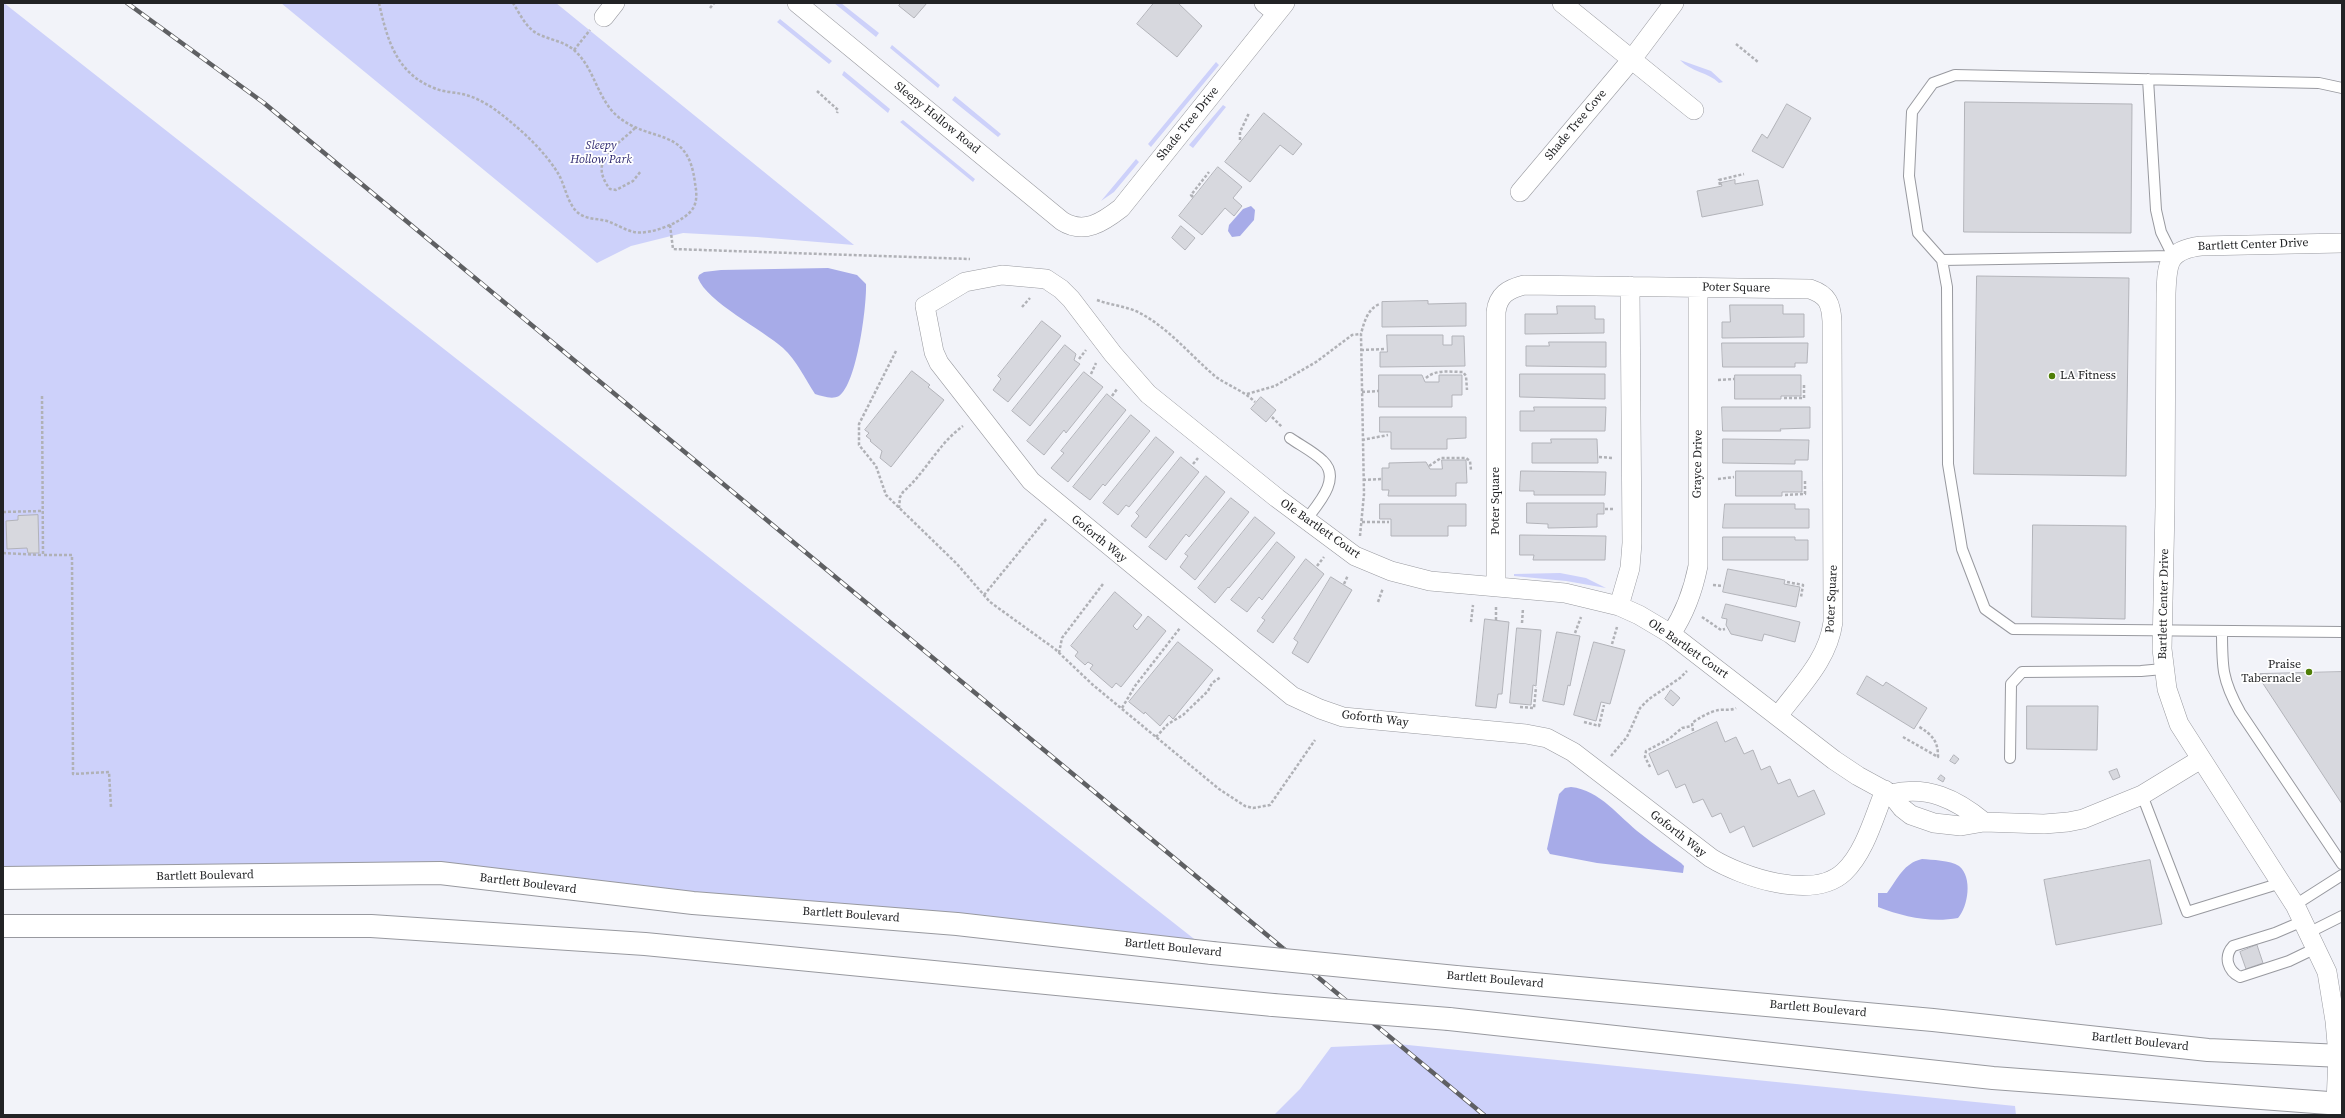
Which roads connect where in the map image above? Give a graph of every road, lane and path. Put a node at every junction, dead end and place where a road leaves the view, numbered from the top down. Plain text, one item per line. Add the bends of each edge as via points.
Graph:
1 (379, 3) edge
2 (513, 3) edge
3 (714, 3) edge
4 (797, 3) edge
5 (1562, 3) edge
6 (1674, 3) edge
7 (1275, 6) edge
8 (710, 8) dead end
9 (609, 10) edge
10 (1736, 44) dead end
11 (574, 50) junction
12 (1632, 59) junction
13 (1758, 62) dead end
14 (2148, 79) junction
15 (2342, 88) edge
16 (817, 91) dead end
17 (1694, 110) dead end
18 (837, 113) dead end
19 (1249, 113) dead end
20 (635, 128) junction
21 (1240, 140) dead end
22 (641, 171) dead end
23 (1209, 172) dead end
24 (1744, 174) dead end
25 (1720, 185) dead end
26 (1520, 192) dead end
27 (1193, 197) dead end
28 (1079, 228) joint
29 (2342, 243) edge
30 (2173, 256) junction
31 (1942, 260) junction
32 (1630, 286) junction
33 (1698, 287) junction
34 (1380, 304) dead end
35 (925, 306) joint
36 (1361, 334) junction
37 (1386, 349) dead end
38 (1361, 350) junction
39 (896, 351) dead end
40 (1426, 378) dead end
41 (1734, 379) dead end
42 (1715, 380) dead end
43 (1804, 385) dead end
44 (1467, 390) dead end
45 (1379, 391) dead end
46 (1362, 392) junction
47 (1247, 394) dead end
48 (42, 396) dead end
49 (1784, 398) dead end
50 (969, 422) dead end
51 (1388, 436) dead end
52 (1290, 438) dead end
53 (1362, 440) junction
54 (1429, 466) dead end
55 (1471, 470) dead end
56 (1734, 477) dead end
57 (1381, 479) dead end
58 (1363, 480) junction
59 (1714, 480) dead end
60 (1805, 481) dead end
61 (1785, 495) dead end
62 (899, 509) junction
63 (42, 511) junction
64 (3, 512) edge
65 (1050, 514) dead end
66 (1306, 520) junction
67 (1362, 522) junction
68 (1389, 522) dead end
69 (1360, 537) dead end
70 (3, 553) edge
71 (1326, 553) dead end
72 (42, 555) junction
73 (1317, 566) dead end
74 (1385, 582) dead end
75 (1787, 582) dead end
76 (1103, 584) dead end
77 (1497, 594) junction
78 (984, 595) junction
79 (1801, 597) dead end
80 (1473, 599) dead end
81 (1378, 602) dead end
82 (1524, 602) dead end
83 (1582, 610) dead end
84 (1618, 613) junction
85 (1696, 613) dead end
86 (1496, 620) dead end
87 (1471, 622) dead end
88 (1185, 624) dead end
89 (1522, 624) dead end
90 (1725, 629) dead end
91 (2162, 630) junction
92 (2222, 631) junction
93 (2342, 632) edge
94 (1575, 634) dead end
95 (1671, 634) junction
96 (1612, 644) dead end
97 (1059, 654) junction
98 (1699, 655) junction
99 (2163, 669) junction
100 (1221, 677) dead end
101 (1536, 688) dead end
102 (1740, 703) dead end
103 (1604, 705) dead end
104 (1520, 707) dead end
105 (1122, 708) junction
106 (1778, 716) junction
107 (1584, 722) dead end
108 (1692, 726) junction
109 (1918, 726) dead end
110 (1693, 731) dead end
111 (1156, 737) junction
112 (1903, 737) dead end
113 (1315, 740) dead end
114 (2010, 758) dead end
115 (2201, 759) junction
116 (1650, 767) dead end
117 (1597, 771) junction
118 (1888, 792) junction
119 (2142, 795) junction
120 (111, 807) dead end
121 (1984, 822) junction
122 (2342, 864) edge
123 (2342, 875) edge
124 (3, 878) edge
125 (2281, 883) junction
126 (2342, 916) edge
127 (3, 926) edge
128 (2306, 927) junction
129 (2340, 1055) edge
130 (2337, 1108) edge

1 - 20 path via 391,47 406,70 432,88 467,95 481,101 510,122 536,146 558,174 570,202 582,216 639,232 670,225 687,215 692,210 697,196 691,161 683,148 676,142
2 - 11 path via 522,19 537,34
3 - 8 path
4 - 28 street, Sleepy Hollow Road via 1062,221
5 - 12 street
6 - 12 street, Shade Tree Cove
7 - 28 street, Shade Tree Drive via 1121,208 1102,221
9 - 11 path
10 - 13 path
11 - 20 path via 585,64 604,101 618,116
12 - 17 street
12 - 26 street, Shade Tree Cove
14 - 15 lane via 2320,83
14 - 30 lane via 2156,210 2161,232
14 - 31 lane via 1954,75 1933,83 1912,112 1909,176 1918,233
16 - 18 path via 838,110
19 - 21 path via 1240,132
20 - 22 path via 608,152 602,167 602,176 610,189 616,190 633,181
23 - 27 path via 1191,195
24 - 25 path via 1719,180
29 - 30 street, Bartlett Center Drive via 2201,246 2184,248
30 - 31 lane
30 - 91 street, Bartlett Center Drive via 2167,271
31 - 91 lane via 1947,287 1948,464 1962,549 1985,609 2013,629
32 - 33 street, Poter Square
32 - 77 street, Poter Square via 1524,285 1513,288 1499,299 1496,312
32 - 84 street via 1632,543 1630,568
33 - 95 street, Grayce Drive via 1698,566 1690,599
33 - 106 street, Poter Square via 1810,289 1824,296 1831,307 1834,594 1831,634 1821,659
34 - 36 path via 1369,312
35 - 66 street, Ole Bartlett Court via 965,282 1002,275 1046,279 1071,299 1113,354 1148,394
35 - 117 street, Goforth Way via 934,352 939,363 1030,481 1292,696 1320,710 1343,717 1547,738 1572,752
36 - 38 path
36 - 47 path via 1352,335 1316,362 1275,386
37 - 38 path
38 - 46 path
39 - 62 path via 865,410 859,424 858,435 861,449 876,466 886,496
40 - 44 path via 1437,372 1463,372 1466,376
41 - 42 path
43 - 49 path via 1804,398
45 - 46 path
46 - 53 path
48 - 63 path
50 - 62 path via 946,440 903,492
51 - 53 path
52 - 66 lane via 1329,468 1325,494
53 - 58 path
54 - 55 path via 1441,458 1466,458 1470,461
56 - 59 path
57 - 58 path
58 - 67 path
60 - 61 path via 1805,494
62 - 78 path
63 - 64 path
63 - 72 path
65 - 78 path
66 - 77 street, Ole Bartlett Court via 1355,556 1391,571
67 - 68 path
67 - 69 path
70 - 72 path
71 - 73 path
72 - 120 path via 72,555 73,774 109,772
74 - 81 path
75 - 79 path via 1803,585
76 - 97 path via 1062,638
77 - 84 street, Ole Bartlett Court via 1565,593
77 - 86 path
78 - 97 path via 1001,611
80 - 87 path
82 - 89 path
83 - 94 path
84 - 95 street, Ole Bartlett Court via 1639,615
84 - 96 path
85 - 90 path via 1721,630
88 - 105 path via 1175,633 1135,686
91 - 92 lane
91 - 99 street, Bartlett Center Drive
92 - 93 lane
92 - 122 lane via 2222,666 2228,690 2240,712
95 - 98 street, Ole Bartlett Court
97 - 105 path
98 - 106 street, Ole Bartlett Court
98 - 117 path via 1680,678 1640,708 1627,737
99 - 114 lane via 2022,672 2011,684
99 - 115 street, Bartlett Center Drive via 2179,724
100 - 111 path via 1212,683 1208,691 1183,715 1168,724
101 - 104 path via 1534,708
102 - 108 path via 1732,710 1717,710 1696,720
103 - 107 path via 1600,726
105 - 111 path
106 - 118 street, Ole Bartlett Court via 1858,776
108 - 110 path
108 - 116 path via 1682,728 1646,751 1645,757
109 - 112 path via 1934,738 1938,745 1938,757
111 - 113 path via 1219,789 1245,806 1253,808 1270,805
115 - 119 street, Ole Bartlett Court
115 - 125 street, Bartlett Center Drive
117 - 118 street, Goforth Way via 1726,868 1749,876 1798,885 1819,884 1844,872 1858,852
118 - 121 street via 1920,790 1947,797 1966,807
118 - 121 street, Ole Bartlett Court via 1911,815 1934,824 1961,826
119 - 121 street, Ole Bartlett Court via 2100,814 2068,822 2025,825
119 - 125 lane via 2187,912
123 - 128 lane
124 - 129 main road, Bartlett Boulevard, bridge via 440,873 693,903 957,924 1456,977 1933,1020 2208,1050
125 - 128 street, Bartlett Center Drive
126 - 128 lane
127 - 130 main road, bridge via 371,926 645,944 1272,1005 1450,1019 1993,1078
128 - 128 lane via 2275,933 2233,946 2227,957 2229,968 2240,977 2290,961
128 - 129 street, Bartlett Center Drive via 2327,972
129 - 130 street, Bartlett Center Drive

